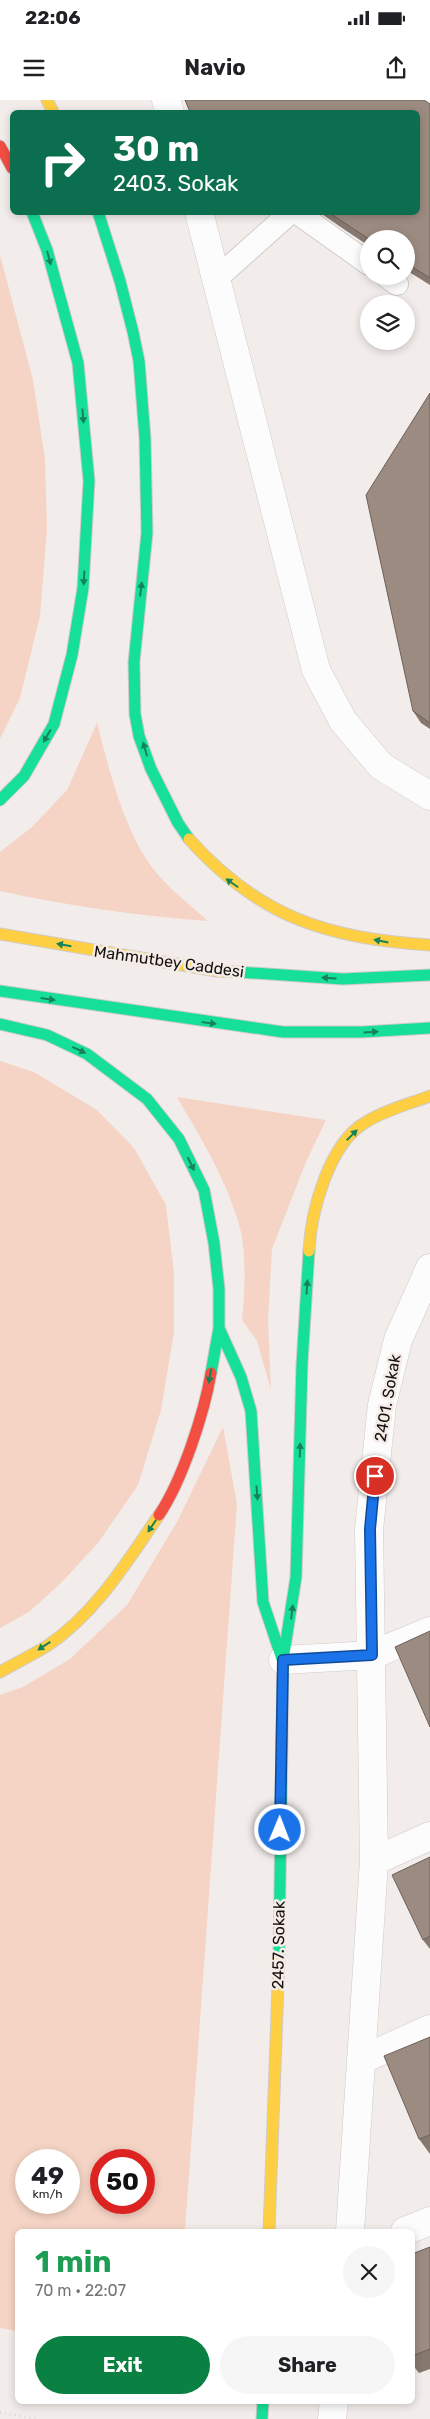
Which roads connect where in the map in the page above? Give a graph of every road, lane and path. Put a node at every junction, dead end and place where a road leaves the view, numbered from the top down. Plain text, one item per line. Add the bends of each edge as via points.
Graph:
1 (0, 146) edge
2 (10, 164) edge
3 (33, 215) edge
4 (99, 215) edge
5 (200, 215) edge
6 (288, 215) edge
7 (300, 215) edge
8 (360, 258) edge
9 (217, 278) junction
10 (430, 796) edge
11 (0, 800) edge
12 (0, 934) edge
13 (430, 945) edge
14 (430, 975) edge
15 (0, 992) edge
16 (0, 1024) edge
17 (430, 1028) edge
18 (430, 1096) edge
19 (430, 1268) edge
20 (219, 1328) junction
21 (430, 1631) edge
22 (372, 1655) junction
23 (283, 1660) junction
24 (0, 1672) edge
25 (430, 1836) edge
26 (374, 1861) junction
27 (430, 2030) edge
28 (361, 2060) junction
29 (430, 2220) edge
30 (269, 2229) edge
31 (350, 2229) edge
32 (410, 2229) edge
33 (262, 2404) edge
34 (334, 2404) edge
35 (0, 2412) edge
36 (36, 2419) edge
37 (262, 2419) edge
38 (332, 2419) edge

1 - 2 main road
3 -> 11 main road via 47,250 78,363 89,481 83,588 72,655 54,724 24,776
13 -> 4 main road via 394,944 337,933 283,916 228,880 185,835 152,774 135,716 133,652 148,508 138,352 118,269
5 - 9 street
6 - 9 lane
7 - 8 lane
9 - 10 street via 316,670 342,721 381,766
14 -> 12 main road, Mahmutbey Caddesi via 343,979 217,971
15 -> 17 main road via 283,1032
16 -> 20 main road via 47,1035 87,1054 147,1099 179,1140 204,1190 217,1270
23 -> 18 main road via 296,1577 302,1364 310,1230 338,1149 365,1122
19 - 22 street, 2401. Sokak via 398,1340 382,1405 370,1529
20 -> 23 main road via 241,1377 251,1412 263,1602
20 -> 24 main road via 207,1395 186,1459 162,1511 93,1606 48,1645
21 - 22 street
22 - 23 street
22 - 26 street, 2401. Sokak
23 - 30 main road, 2457. Sokak via 279,1944
25 - 26 street
26 - 28 street, 2401. Sokak
27 - 28 street
28 - 31 street, 2401. Sokak
29 - 32 street
33 - 37 main road
34 - 38 street
35 - 36 path

